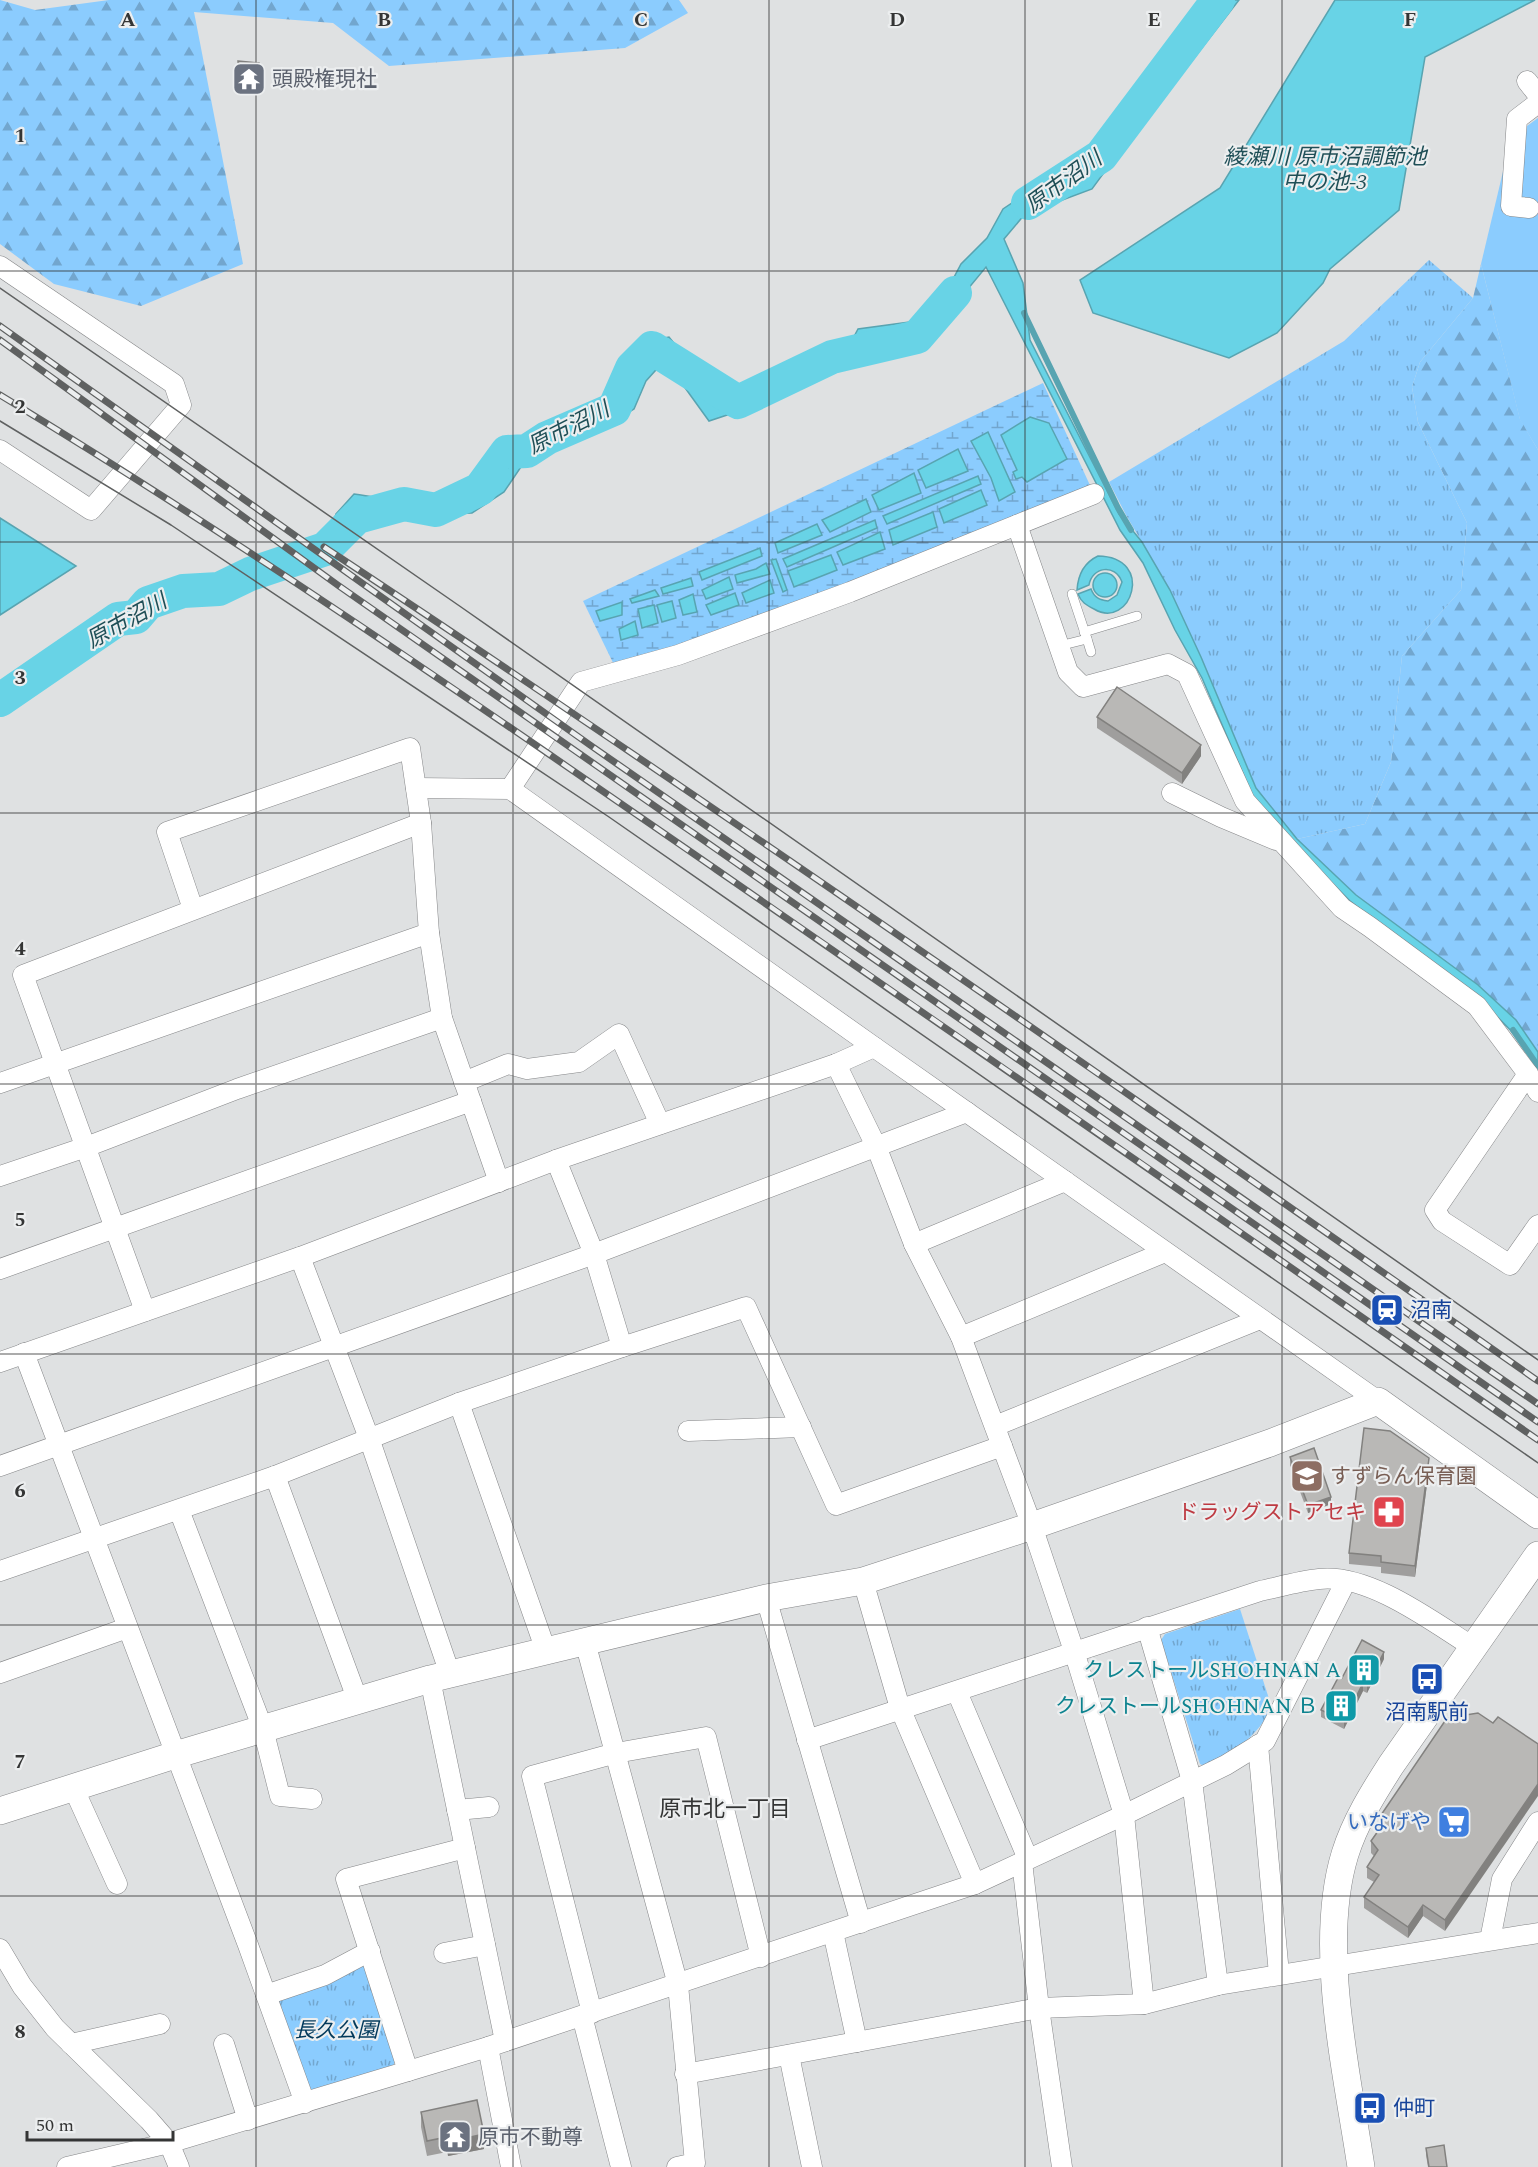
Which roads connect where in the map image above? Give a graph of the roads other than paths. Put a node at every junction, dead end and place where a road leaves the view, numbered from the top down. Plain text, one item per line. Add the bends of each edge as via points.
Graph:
1 (1538, 103) edge
2 (1529, 208) dead end
3 (0, 266) edge
4 (0, 450) edge
5 (1095, 494) dead end
6 (1017, 525) junction
7 (1072, 594) dead end
8 (1137, 616) dead end
9 (1086, 635) junction
10 (1059, 646) junction
11 (1091, 652) dead end
12 (416, 788) junction
13 (510, 789) junction
14 (1172, 793) dead end
15 (421, 823) junction
16 (1284, 843) junction
17 (193, 909) junction
18 (429, 933) junction
19 (442, 1018) junction
20 (874, 1047) junction
21 (57, 1063) junction
22 (836, 1064) junction
23 (1528, 1074) junction
24 (464, 1082) junction
25 (0, 1083) edge
26 (1538, 1092) edge
27 (471, 1101) junction
28 (967, 1112) junction
29 (660, 1124) junction
30 (876, 1146) junction
31 (86, 1147) junction
32 (556, 1160) junction
33 (0, 1176) edge
34 (1065, 1181) junction
35 (499, 1182) junction
36 (1538, 1226) edge
37 (115, 1227) junction
38 (914, 1244) junction
39 (1165, 1252) junction
40 (594, 1254) junction
41 (300, 1257) junction
42 (0, 1269) edge
43 (145, 1311) junction
44 (1260, 1319) junction
45 (961, 1337) junction
46 (335, 1346) junction
47 (622, 1347) junction
48 (24, 1353) junction
49 (0, 1362) edge
50 (1378, 1401) junction
51 (459, 1404) junction
52 (801, 1426) junction
53 (994, 1426) junction
54 (688, 1431) dead end
55 (369, 1438) junction
56 (59, 1444) junction
57 (1002, 1446) junction
58 (0, 1466) edge
59 (275, 1476) junction
60 (179, 1510) junction
61 (1538, 1515) edge
62 (1032, 1526) junction
63 (94, 1539) junction
64 (1538, 1555) edge
65 (0, 1571) edge
66 (863, 1581) junction
67 (1346, 1581) junction
68 (766, 1598) junction
69 (1147, 1627) junction
70 (127, 1628) junction
71 (585, 1642) junction
72 (1473, 1647) junction
73 (546, 1651) junction
74 (1074, 1651) junction
75 (0, 1673) edge
76 (440, 1676) junction
77 (957, 1692) junction
78 (358, 1701) junction
79 (900, 1708) junction
80 (263, 1729) junction
81 (807, 1740) junction
82 (1257, 1745) junction
83 (616, 1753) junction
84 (175, 1755) junction
85 (1192, 1781) junction
86 (73, 1787) junction
87 (312, 1799) dead end
88 (489, 1807) dead end
89 (457, 1810) junction
90 (0, 1811) edge
91 (1124, 1815) junction
92 (1538, 1822) edge
93 (465, 1848) junction
94 (1025, 1861) junction
95 (117, 1884) dead end
96 (975, 1884) junction
97 (861, 1923) junction
98 (834, 1932) junction
99 (1538, 1933) edge
100 (1490, 1941) junction
101 (485, 1945) junction
102 (0, 1949) edge
103 (370, 1951) junction
104 (444, 1953) dead end
105 (761, 1957) junction
106 (1333, 1965) junction
107 (1279, 1974) junction
108 (678, 1985) junction
109 (1218, 1985) junction
110 (266, 1995) junction
111 (1144, 2004) junction
112 (1039, 2008) junction
113 (587, 2014) junction
114 (160, 2024) dead end
115 (857, 2042) junction
116 (71, 2044) junction
117 (224, 2044) dead end
118 (497, 2044) junction
119 (789, 2055) junction
120 (408, 2071) junction
121 (685, 2074) junction
122 (305, 2103) junction
123 (248, 2120) junction
124 (169, 2143) junction
125 (75, 2166) edge
126 (691, 2166) edge
127 (179, 2167) edge
128 (511, 2167) edge
129 (621, 2167) edge
130 (812, 2167) edge
131 (1062, 2167) edge
132 (1361, 2167) edge

1 - 2 street via 1517,119 1511,206
3 - 4 street via 174,384 181,405 91,510
5 - 6 street
6 - 10 street
6 - 13 street via 678,655 581,682
7 - 9 lane
8 - 9 lane
9 - 10 lane
9 - 11 lane
10 - 16 street via 1068,672 1083,687 1168,664 1187,674 1245,801
12 - 13 street
12 - 15 street
12 - 17 street via 410,748 166,832
13 - 20 street
14 - 16 street
15 - 17 street
15 - 18 street
16 - 23 street via 1342,908 1477,1006
17 - 21 street via 23,975
18 - 19 street
18 - 21 street
19 - 24 street
19 - 31 street via 237,1089
20 - 22 street
20 - 28 street
21 - 25 street
21 - 31 street
22 - 29 street
22 - 30 street
23 - 26 street
23 - 36 street via 1435,1210 1442,1221 1510,1265
24 - 27 street
24 - 29 street via 508,1064 527,1069 579,1062 619,1034
27 - 35 street
27 - 37 street
28 - 30 street
28 - 34 street
29 - 32 street
30 - 38 street
30 - 40 street
31 - 33 street
31 - 37 street
32 - 35 street
32 - 40 street
34 - 38 street
34 - 39 street
35 - 41 street
37 - 42 street
37 - 43 street
38 - 45 street
39 - 44 street
39 - 45 street
40 - 46 street
40 - 47 street
41 - 43 street
41 - 46 street
43 - 48 street
44 - 50 street
44 - 53 street
45 - 53 street
46 - 55 street
46 - 56 street
47 - 51 street
47 - 52 street via 746,1307
48 - 49 street
48 - 56 street
50 - 61 street
50 - 62 street
51 - 55 street
51 - 73 street
52 - 54 street
52 - 57 street via 836,1505
53 - 57 street
55 - 59 street
55 - 76 street
56 - 58 street
56 - 63 street
57 - 62 street
59 - 60 street
59 - 78 street
60 - 63 street
60 - 80 street
62 - 66 street
62 - 74 street
63 - 65 street
63 - 70 street
64 - 72 street
66 - 68 street
66 - 79 street
67 - 69 street via 1321,1578 1260,1591
67 - 72 street via 1406,1605
67 - 82 street via 1279,1716 1265,1741
68 - 71 street
68 - 81 street
69 - 74 street
69 - 85 street
70 - 75 street
70 - 84 street
71 - 73 street
71 - 83 street
72 - 106 street via 1391,1765 1356,1827 1338,1886
73 - 76 street
74 - 77 street
74 - 91 street
76 - 78 street
76 - 89 street
77 - 79 street
77 - 94 street
78 - 80 street
79 - 81 street
79 - 96 street
80 - 84 street
80 - 87 street via 279,1796
81 - 97 street
82 - 85 street
82 - 107 street
83 - 105 street via 706,1737
83 - 108 street
83 - 113 street via 531,1776
84 - 86 street
84 - 110 street
85 - 91 street
85 - 109 street
86 - 90 street
86 - 95 street
88 - 89 street
89 - 93 street
91 - 94 street
91 - 111 street
92 - 100 street via 1502,1879
93 - 101 street
93 - 103 street via 346,1879
94 - 96 street
94 - 112 street
96 - 97 street
97 - 98 street
98 - 105 street
98 - 115 street
99 - 100 street
100 - 106 street
101 - 104 street
101 - 118 street
102 - 116 street via 22,1986
103 - 110 street via 325,1975
103 - 120 street
105 - 108 street
106 - 107 street
106 - 132 street
107 - 109 street
108 - 113 street
108 - 121 street
109 - 111 street
110 - 122 street
111 - 112 street
112 - 115 street
112 - 131 street
113 - 118 street
113 - 129 street
114 - 116 street
115 - 119 street
116 - 124 street
117 - 123 street
118 - 120 street
118 - 128 street
119 - 121 street
119 - 130 street
120 - 122 street
121 - 126 street
122 - 123 street
123 - 124 street
124 - 125 street
124 - 127 street

